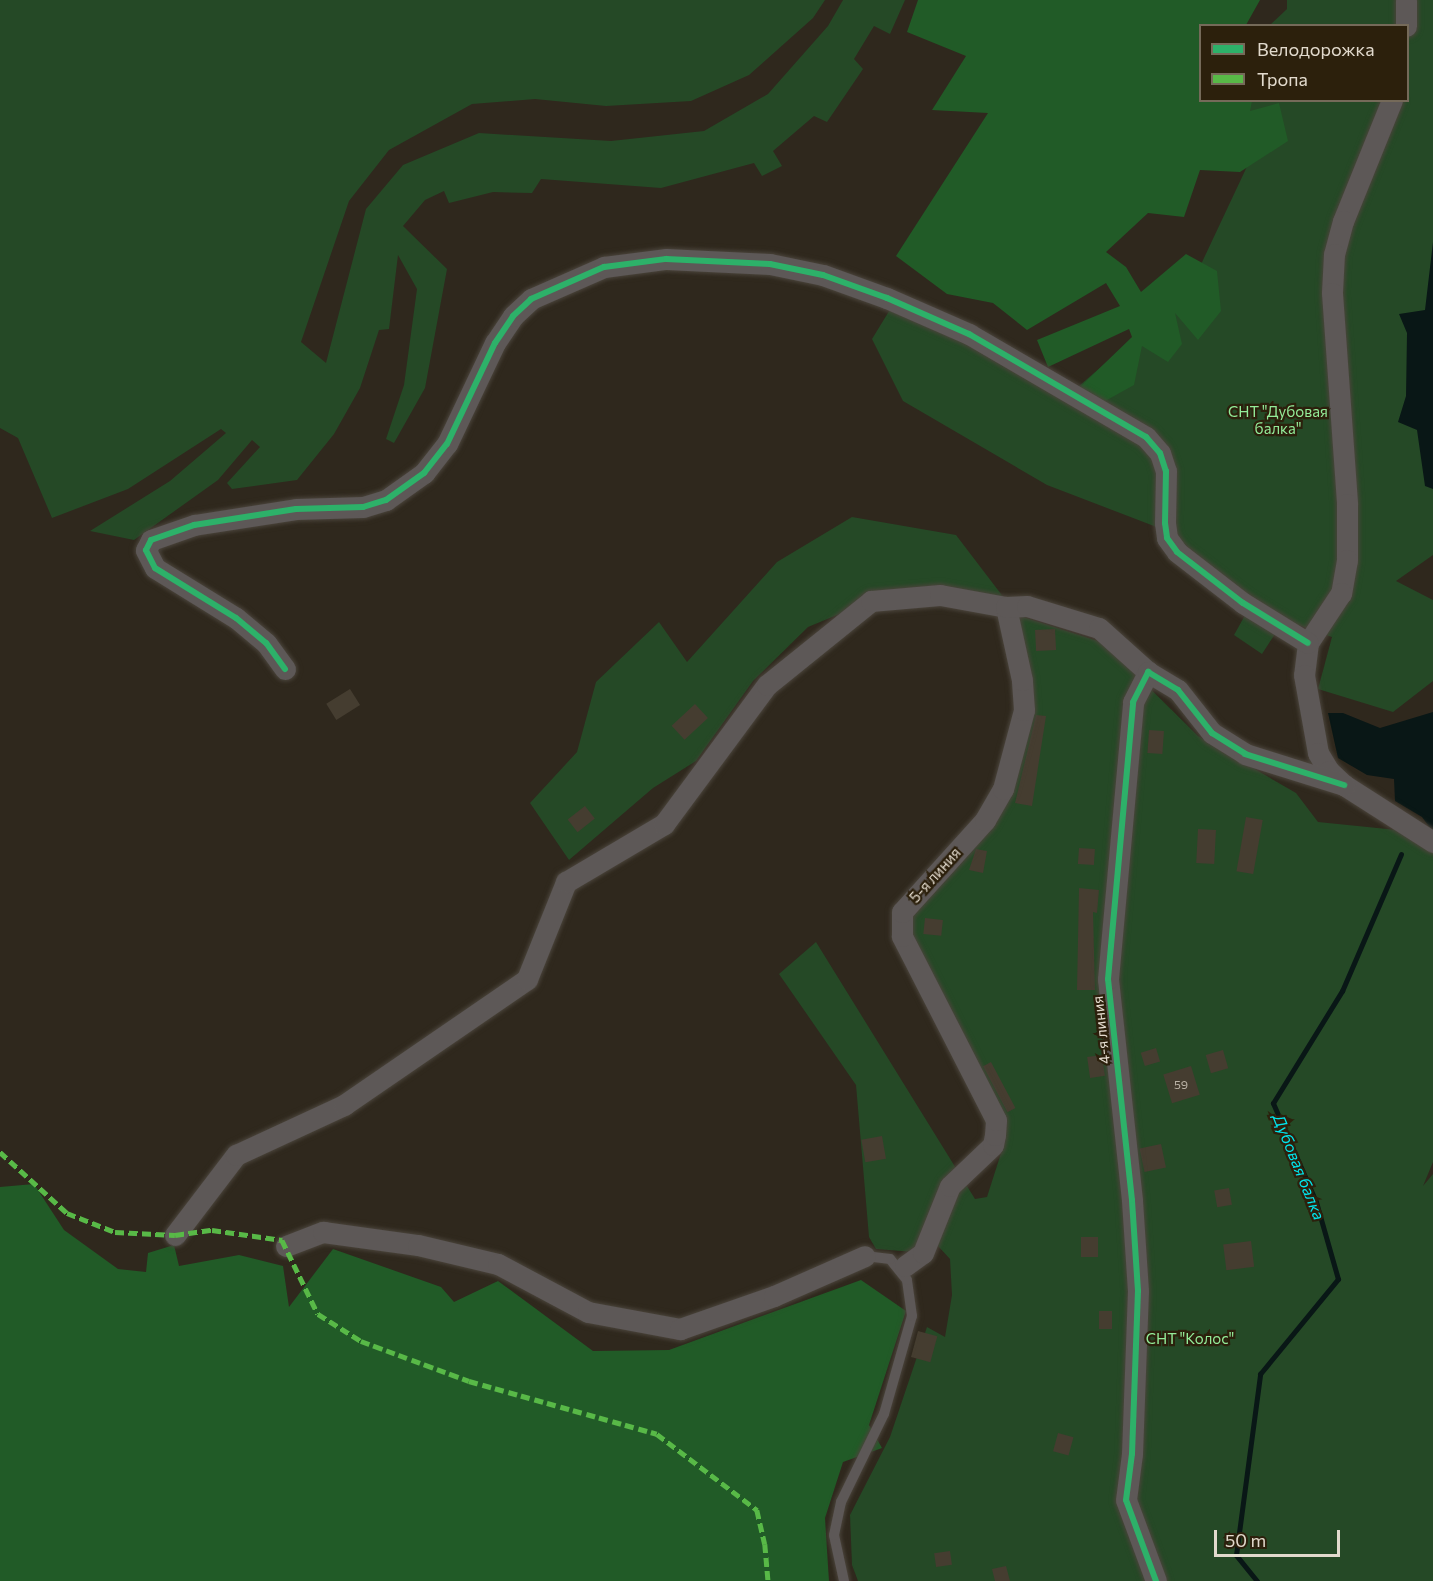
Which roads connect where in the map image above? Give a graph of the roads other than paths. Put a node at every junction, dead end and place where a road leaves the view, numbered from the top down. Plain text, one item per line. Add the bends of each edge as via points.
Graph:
1 (1406, 0) edge
2 (1406, 24) edge
3 (1391, 102) edge
4 (1006, 607) junction
5 (1308, 643) junction
6 (285, 669) dead end
7 (1148, 672) junction
8 (1344, 785) junction
9 (1433, 842) edge
10 (175, 1235) dead end
11 (286, 1246) dead end
12 (865, 1256) joint
13 (905, 1266) dead end
14 (844, 1581) edge
15 (1156, 1581) edge

1 - 2 street
3 - 5 street via 1343,220 1334,254 1332,293 1347,504 1347,560 1341,593
4 - 7 street via 1027,606 1100,628
4 - 10 street via 940,595 871,601 767,685 664,824 566,882 527,979 344,1105 236,1155
4 - 13 street, 5-я линия via 1022,680 1024,710 1004,789 985,820 902,912 902,936 996,1120 995,1135 993,1145 950,1186 923,1253
5 - 6 street via 1243,603 1177,552 1167,538 1166,471 1160,453 1136,431 969,334 886,298 823,276 770,264 666,259 604,267 531,299 513,316 495,343 447,444 424,473 386,500 363,507 296,509 194,525 151,540 146,550 154,568 236,618 266,643
5 - 8 street via 1304,675 1315,744 1329,771
7 - 8 street via 1178,690 1212,733 1245,754
7 - 15 street, 4-я линия via 1133,702 1108,979 1138,1291 1132,1454 1126,1500
8 - 9 street
11 - 12 street via 322,1232 418,1245 498,1264 588,1312 680,1329 774,1296
12 - 14 lane via 890,1259 907,1280 912,1316 884,1414 841,1502 834,1535

